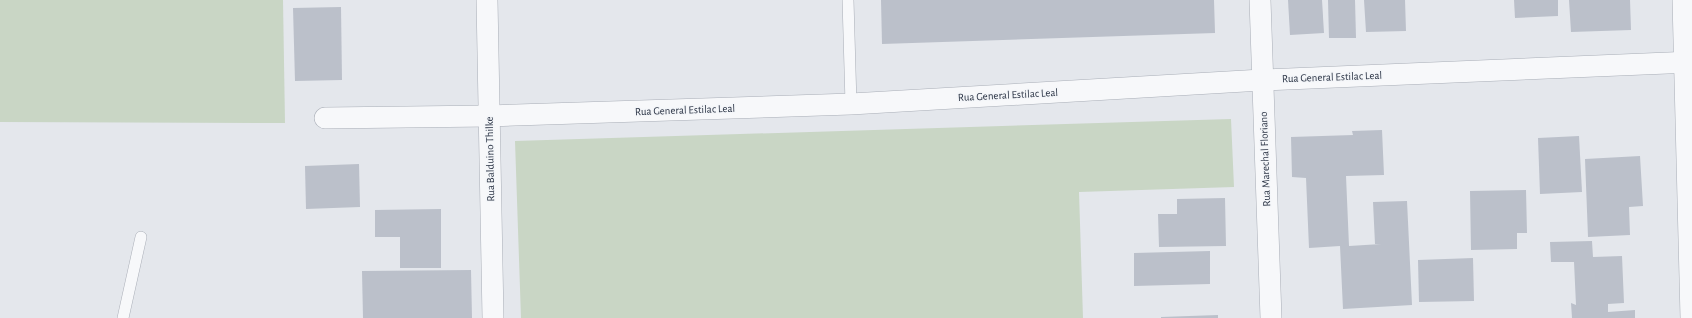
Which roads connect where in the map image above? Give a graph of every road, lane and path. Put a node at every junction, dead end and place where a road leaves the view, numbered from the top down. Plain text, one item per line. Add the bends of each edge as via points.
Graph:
1 (487, 0) edge
2 (848, 0) edge
3 (1260, 0) edge
4 (1683, 0) edge
5 (1688, 62) edge
6 (1262, 80) junction
7 (851, 104) junction
8 (489, 116) junction
9 (325, 118) dead end
10 (141, 237) dead end
11 (123, 318) edge
12 (493, 318) edge
13 (1271, 318) edge
14 (1691, 318) edge

1 - 8 street, Rua Balduino Thilke
2 - 7 lane
3 - 6 street, Rua Marechal Floriano
4 - 5 street
5 - 6 street, Rua General Estilac Leal
5 - 14 street
6 - 7 street, Rua General Estilac Leal
6 - 13 street, Rua Marechal Floriano
7 - 8 street, Rua General Estilac Leal
8 - 9 street, Rua General Estilac Leal
8 - 12 street, Rua Balduino Thilke
10 - 11 lane

